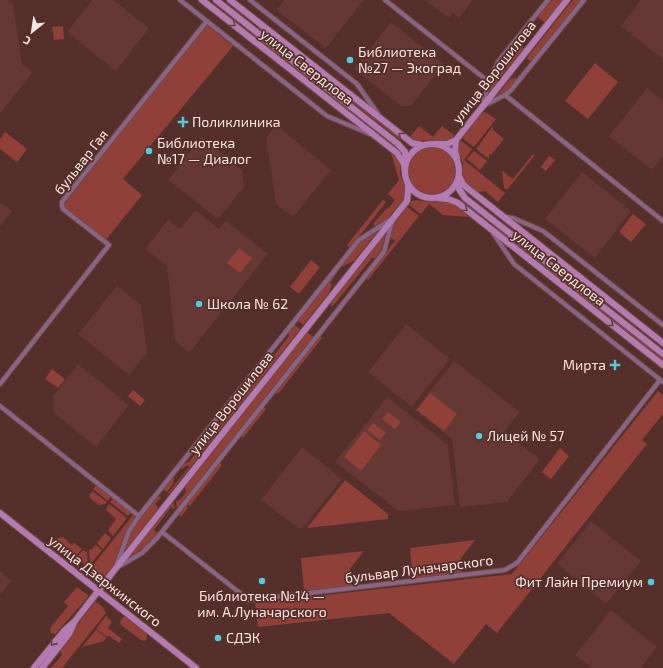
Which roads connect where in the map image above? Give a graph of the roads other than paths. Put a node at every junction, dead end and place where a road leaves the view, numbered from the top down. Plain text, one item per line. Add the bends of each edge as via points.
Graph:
1 (180, 0) edge
2 (202, 0) edge
3 (216, 0) edge
4 (230, 0) edge
5 (250, 0) edge
6 (385, 0) edge
7 (548, 0) edge
8 (567, 0) edge
9 (584, 0) edge
10 (207, 21) junction
11 (489, 82) junction
12 (505, 95) junction
13 (483, 106) junction
14 (382, 121) junction
15 (376, 136) junction
16 (456, 140) junction
17 (398, 144) junction
18 (436, 144) junction
19 (422, 145) junction
20 (416, 149) junction
21 (457, 160) junction
22 (406, 161) junction
23 (405, 175) junction
24 (459, 178) junction
25 (408, 184) junction
26 (444, 196) junction
27 (426, 198) junction
28 (437, 198) junction
29 (465, 198) junction
30 (407, 201) junction
31 (504, 217) junction
32 (393, 218) junction
33 (663, 220) edge
34 (492, 230) junction
35 (663, 326) edge
36 (663, 343) edge
37 (663, 354) edge
38 (663, 365) edge
39 (661, 381) edge
40 (0, 384) edge
41 (0, 406) edge
42 (0, 513) edge
43 (139, 516) junction
44 (162, 532) junction
45 (116, 568) junction
46 (99, 591) junction
47 (75, 621) junction
48 (34, 668) edge
49 (42, 668) edge
50 (196, 668) edge

1 - 10 street
2 -> 15 main road, улица Свердлова
3 - 17 main road, улица Свердлова
4 - 14 main road, улица Свердлова
5 - 14 street via 356,84
6 - 11 street
7 - 11 street via 498,62
8 - 13 main road, улица Ворошилова
9 - 12 street
10 - 15 street via 327,116
10 - 40 street, бульвар Гая via 62,202 64,209 109,245
11 - 13 street
12 - 13 street
12 - 33 street
13 - 16 main road, улица Ворошилова
19 -> 14 main road, улица Свердлова via 412,143
15 - 23 main road, улица Свердлова via 401,158
16 - 18 main road via 447,144
16 - 21 main road
17 - 20 main road, улица Свердлова
17 - 22 main road, улица Свердлова via 404,152
18 - 19 main road
18 - 21 main road via 448,149
19 - 20 main road
20 - 22 main road
21 - 24 main road
22 - 23 main road
23 - 25 main road
24 - 26 main road via 450,192
24 - 29 main road via 459,189
24 - 31 main road, улица Свердлова via 466,187
25 - 27 main road via 414,192
25 - 30 main road
26 - 28 main road
26 - 29 main road
27 - 28 main road
27 - 30 main road via 413,198
28 -> 34 main road, улица Свердлова via 458,203
29 - 37 main road, улица Свердлова
30 - 32 main road, улица Ворошилова
31 - 35 street via 544,231
31 - 36 main road, улица Свердлова
32 - 43 street via 359,240
32 - 44 street via 384,252
32 - 45 main road, улица Ворошилова
34 -> 38 main road, улица Свердлова
34 - 39 street via 514,264
39 - 44 street, бульвар Луначарского via 517,563 505,570 249,600
41 - 43 street
42 - 46 main road, улица Дзержинского
43 - 45 street via 127,535
44 - 45 street via 142,553
45 - 46 main road, улица Ворошилова
46 - 47 main road, улица Ворошилова
46 - 50 main road, улица Дзержинского
47 -> 48 main road, улица Ворошилова
47 - 49 main road, улица Ворошилова via 69,634

